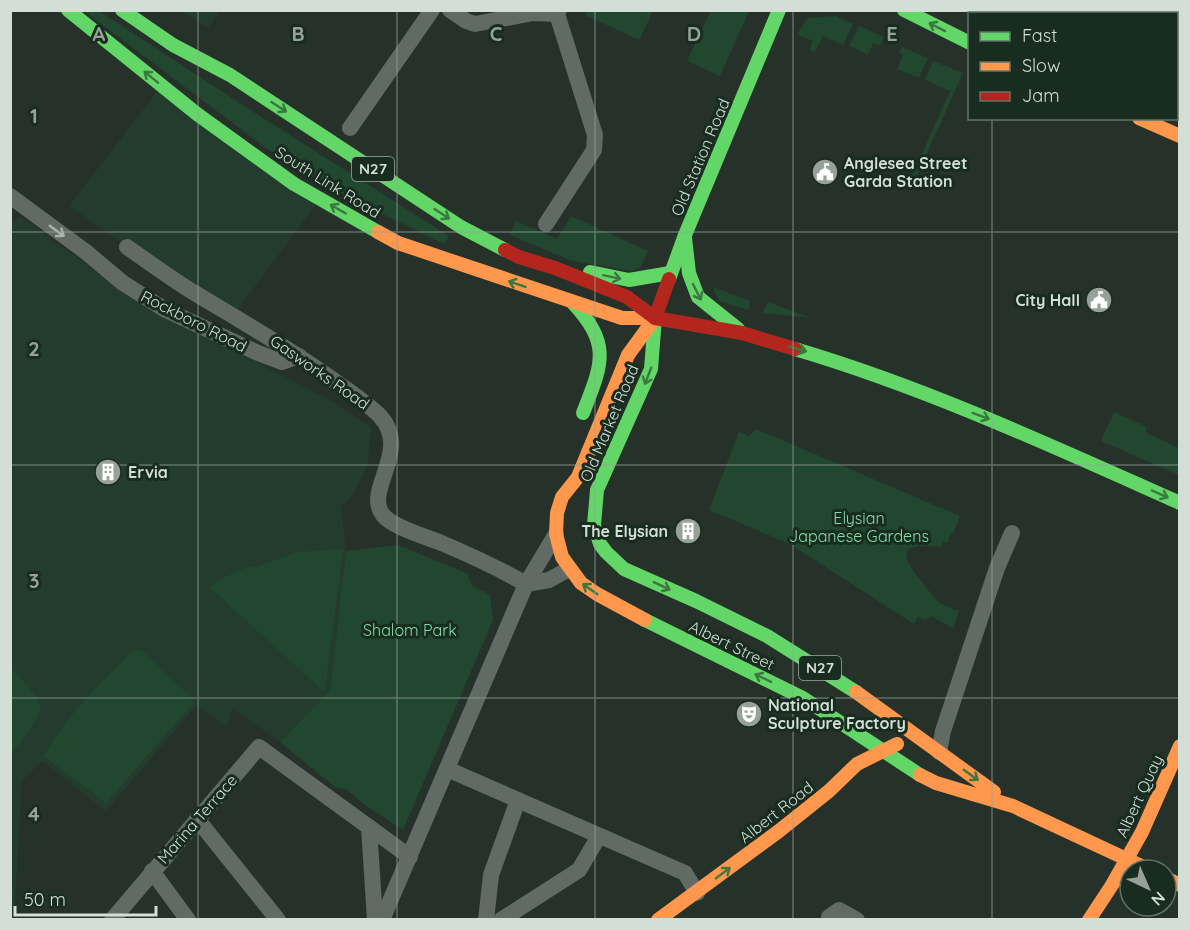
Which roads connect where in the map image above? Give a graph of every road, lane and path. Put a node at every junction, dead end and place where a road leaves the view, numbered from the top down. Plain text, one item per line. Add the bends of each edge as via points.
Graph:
1 (68, 10) edge
2 (122, 10) edge
3 (450, 10) edge
4 (779, 10) edge
5 (904, 10) edge
6 (432, 11) edge
7 (532, 12) edge
8 (558, 12) edge
9 (493, 15) edge
10 (968, 42) edge
11 (1143, 120) edge
12 (350, 128) dead end
13 (1179, 136) edge
14 (10, 196) edge
15 (546, 224) dead end
16 (685, 235) junction
17 (127, 247) dead end
18 (555, 268) junction
19 (670, 273) junction
20 (573, 303) junction
21 (655, 318) junction
22 (742, 333) junction
23 (299, 356) junction
24 (578, 425) dead end
25 (561, 474) dead end
26 (562, 497) junction
27 (1179, 503) edge
28 (1012, 533) dead end
29 (556, 534) junction
30 (610, 559) joint
31 (569, 570) junction
32 (526, 584) junction
33 (914, 734) junction
34 (1179, 746) edge
35 (885, 751) junction
36 (939, 752) junction
37 (447, 769) junction
38 (518, 800) junction
39 (1013, 807) junction
40 (197, 819) junction
41 (369, 827) junction
42 (599, 836) junction
43 (410, 857) junction
44 (1125, 858) edge
45 (1128, 858) edge
46 (152, 871) junction
47 (1118, 873) edge
48 (697, 893) junction
49 (829, 917) dead end
50 (112, 920) edge
51 (188, 920) edge
52 (278, 920) edge
53 (375, 920) edge
54 (382, 920) edge
55 (486, 920) edge
56 (501, 920) edge
57 (658, 920) edge
58 (857, 920) edge
59 (1089, 920) edge

20 -> 1 main road, South Link Road via 398,243 304,190 197,114
2 -> 18 main road, N27 via 173,45 230,75 461,227 519,257
3 - 9 street via 475,24
4 - 16 main road, Old Station Road
10 -> 5 main road
6 - 12 street
7 - 8 street
7 - 9 street
8 - 15 street via 595,142 594,150
11 - 13 main road
14 -> 23 street, Rockboro Road via 123,283 164,309 282,362
16 - 19 main road, Old Station Road
16 -> 22 main road via 689,273 698,297
17 - 23 street, Gasworks Road
18 -> 19 main road via 629,280
18 - 21 main road, N27 via 627,297
19 - 21 main road, Old Station Road
20 - 21 main road, South Link Road via 622,318
20 - 24 main road, Old Market Road via 594,325 602,355
21 - 22 main road, South Link Road
21 - 26 main road, Old Market Road / N27 via 628,355 578,477
21 -> 30 main road, Old Market Road / N27 via 651,369 594,504 593,528
22 -> 27 main road, South Link Road via 849,365 1011,428
23 - 32 street, Gasworks Road via 364,402 387,426 391,453 378,501 384,516
25 - 26 main road, Old Market Road / N27
26 - 29 main road, Old Market Road / N27
28 - 36 street via 997,568
29 - 31 main road, Old Market Road / N27
29 - 32 street
30 -> 33 main road, Albert Street / N27 via 780,643
31 - 32 street via 549,580
35 -> 31 main road, Albert Street / N27 via 803,698 597,594
32 - 37 street
33 - 35 main road, Albert Road
33 - 36 main road, Albert Street / N27
34 - 45 main road, Albert Quay
35 - 39 main road, Albert Street / N27 via 936,783
48 -> 35 main road, Albert Road via 812,805 857,764
36 -> 39 main road, Albert Street / N27
37 - 38 street
37 - 43 street
38 - 42 street
38 - 55 street via 491,875
39 - 44 main road, Albert Street / N27
40 - 41 street, Marina Terrace via 259,747
40 - 46 street, Marina Terrace
40 - 52 street
41 - 43 street
41 - 53 street
42 - 48 street via 685,873
42 - 56 street via 579,870
43 - 54 street
46 - 50 street, Marina Terrace
46 - 51 street
47 - 59 main road, Albert Quay
48 - 57 main road, Albert Road
49 - 58 street via 839,910

